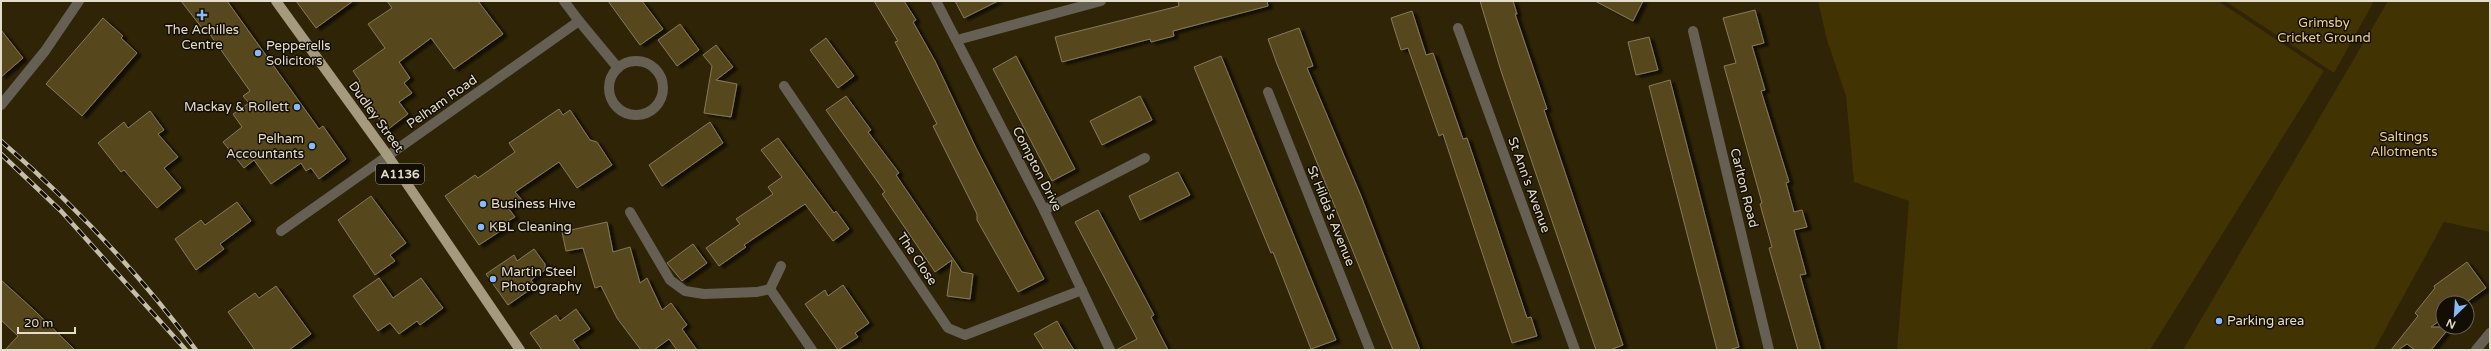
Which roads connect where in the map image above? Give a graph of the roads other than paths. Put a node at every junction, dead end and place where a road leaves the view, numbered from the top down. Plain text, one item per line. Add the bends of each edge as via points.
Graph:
1 (78, 1) edge
2 (276, 1) edge
3 (564, 1) edge
4 (936, 1) edge
5 (1101, 1) edge
6 (579, 20) junction
7 (1458, 28) dead end
8 (1693, 31) dead end
9 (957, 40) junction
10 (618, 68) junction
11 (784, 86) dead end
12 (1268, 92) dead end
13 (1, 105) edge
14 (388, 156) junction
15 (1145, 158) dead end
16 (1044, 210) junction
17 (630, 212) dead end
18 (281, 231) dead end
19 (780, 266) dead end
20 (1082, 290) junction
21 (773, 293) junction
22 (2490, 333) edge
23 (520, 350) edge
24 (812, 350) edge
25 (1110, 350) edge
26 (1370, 350) edge
27 (1575, 350) edge
28 (1769, 350) edge
29 (2476, 350) edge

1 - 13 street via 45,52
2 - 14 main road, Dudley Street / A1136
3 - 6 street
4 - 9 street, Compton Drive
5 - 9 street
6 - 10 street
6 - 14 street, Pelham Road
7 - 27 street, St Ann's Avenue
8 - 28 street, Carlton Road
9 - 16 street, Compton Drive
10 - 10 street via 632,62 642,62 657,71 662,83 662,96 651,111 634,115 625,113 614,104 608,90 609,82
11 - 20 street, The Close via 948,328 965,335
12 - 26 street, St Hilda's Avenue
14 - 18 street, Pelham Road
14 - 23 main road, Dudley Street / A1136
15 - 16 street
16 - 20 street, Compton Drive
17 - 21 street via 670,280 686,291 704,294
19 - 21 street
20 - 25 street, Compton Drive
21 - 24 street
22 - 29 street

